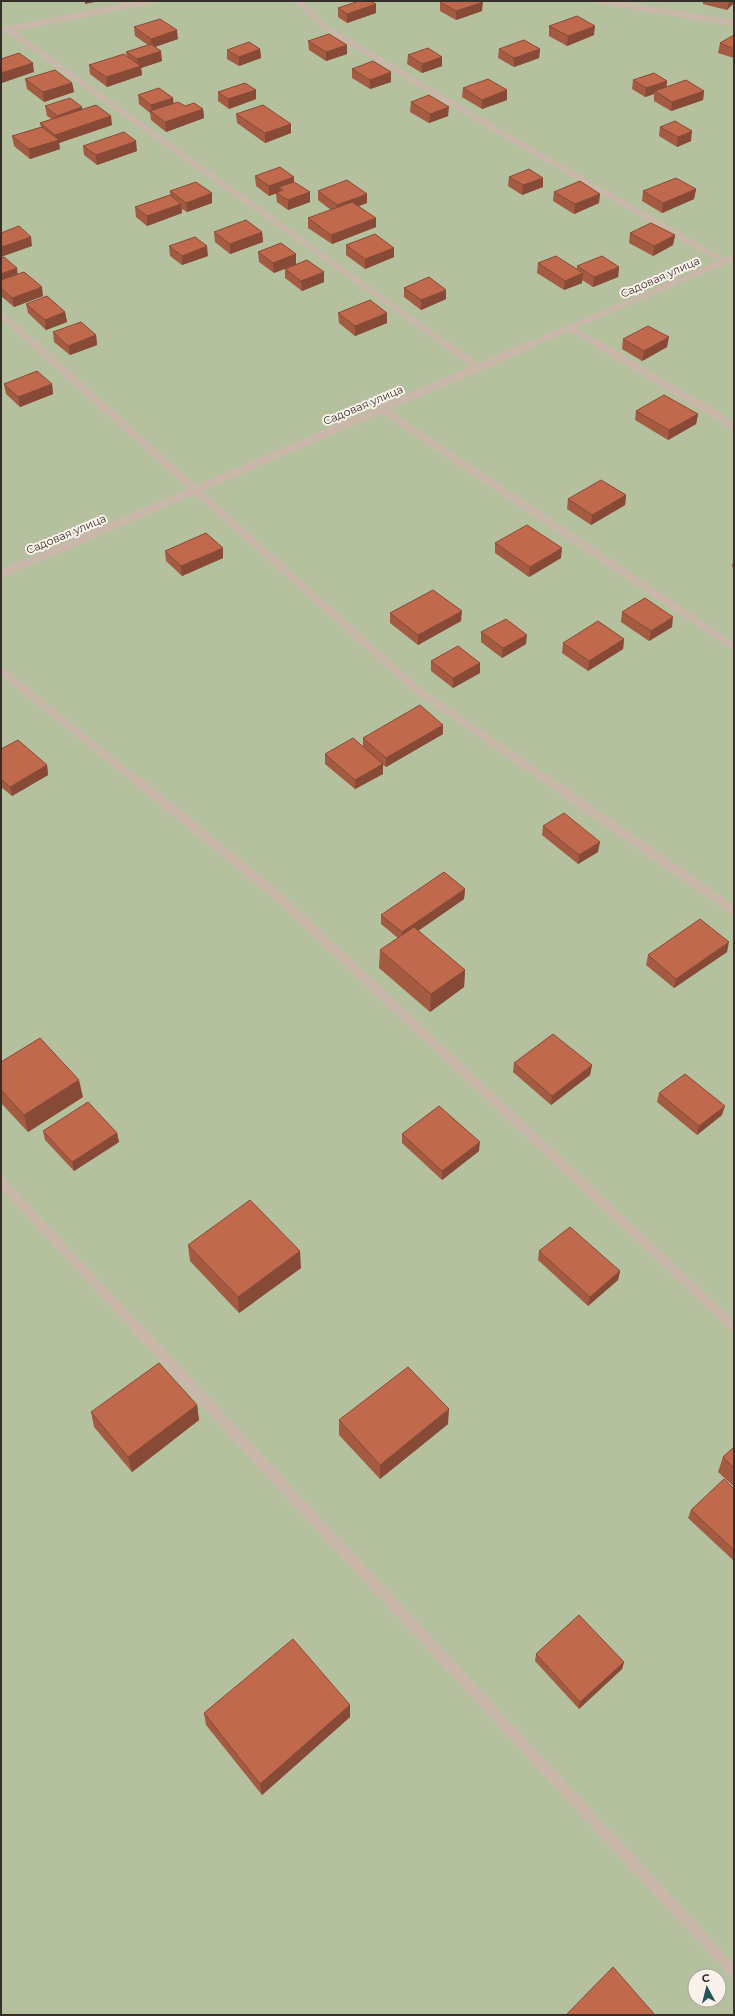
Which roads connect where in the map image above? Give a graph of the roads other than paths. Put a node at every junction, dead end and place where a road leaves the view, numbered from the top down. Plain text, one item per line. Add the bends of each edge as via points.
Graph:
1 (152, 1) edge
2 (298, 1) edge
3 (600, 1) edge
4 (734, 23) edge
5 (4, 30) edge
6 (734, 257) edge
7 (723, 261) junction
8 (734, 263) edge
9 (1, 315) edge
10 (570, 328) junction
11 (477, 367) junction
12 (380, 409) junction
13 (734, 426) edge
14 (196, 489) junction
15 (1, 574) edge
16 (734, 647) edge
17 (1, 671) edge
18 (734, 911) edge
19 (1, 1182) edge
20 (734, 1328) edge
21 (734, 1972) edge

1 - 5 street
2 - 7 street via 324,27
3 - 4 street
5 - 11 street
6 - 7 street, Садовая улица
7 - 8 street
7 - 10 street, Садовая улица
9 - 14 street
10 - 11 street, Садовая улица
10 - 13 street
11 - 12 street, Садовая улица
12 - 14 street, Садовая улица
12 - 16 street
14 - 15 street, Садовая улица
14 - 18 street via 417,690
17 - 20 street via 273,892
19 - 21 street

